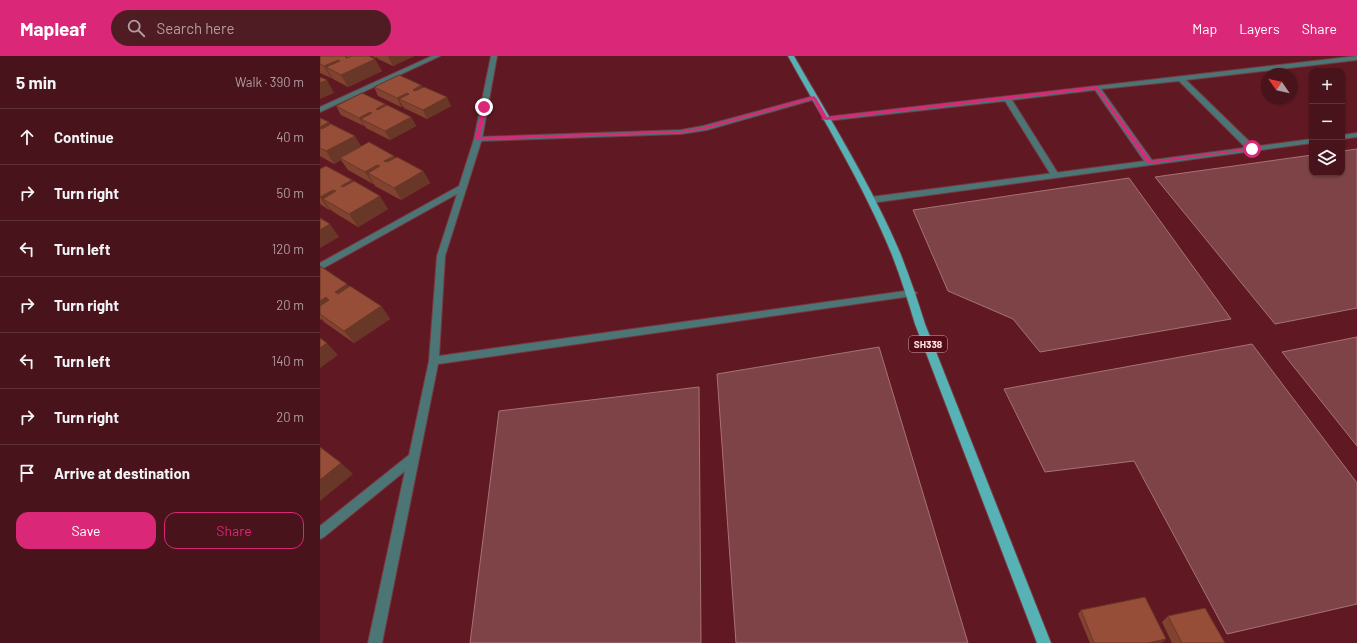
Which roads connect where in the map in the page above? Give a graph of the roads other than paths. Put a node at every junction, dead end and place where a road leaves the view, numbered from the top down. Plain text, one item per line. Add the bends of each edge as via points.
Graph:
1 (437, 56) edge
2 (494, 56) edge
3 (791, 56) edge
4 (1357, 58) edge
5 (1180, 78) junction
6 (1097, 88) junction
7 (814, 98) junction
8 (1007, 98) junction
9 (320, 110) edge
10 (826, 119) junction
11 (1357, 135) edge
12 (1345, 137) edge
13 (478, 139) junction
14 (1309, 141) edge
15 (1252, 149) junction
16 (1150, 163) junction
17 (1055, 175) junction
18 (461, 188) junction
19 (871, 200) junction
20 (320, 267) edge
21 (912, 293) junction
22 (434, 361) junction
23 (414, 457) junction
24 (320, 533) edge
25 (375, 643) edge
26 (1044, 643) edge

1 - 9 street
2 - 13 street
3 - 7 main road, SH338
4 - 5 street
5 - 6 street
5 - 15 street
6 - 8 street
6 - 16 street
7 - 10 main road, SH338
7 - 13 street via 681,132
8 - 10 street
8 - 17 street
10 - 19 main road, SH338
11 - 12 street
13 - 18 street
14 - 15 street
15 - 16 street
16 - 17 street
17 - 19 street
18 - 20 street
18 - 22 street via 441,256
19 - 21 main road, SH338
21 - 22 street
21 - 26 main road, SH338 via 920,324
22 - 23 street
23 - 24 street
23 - 25 street

